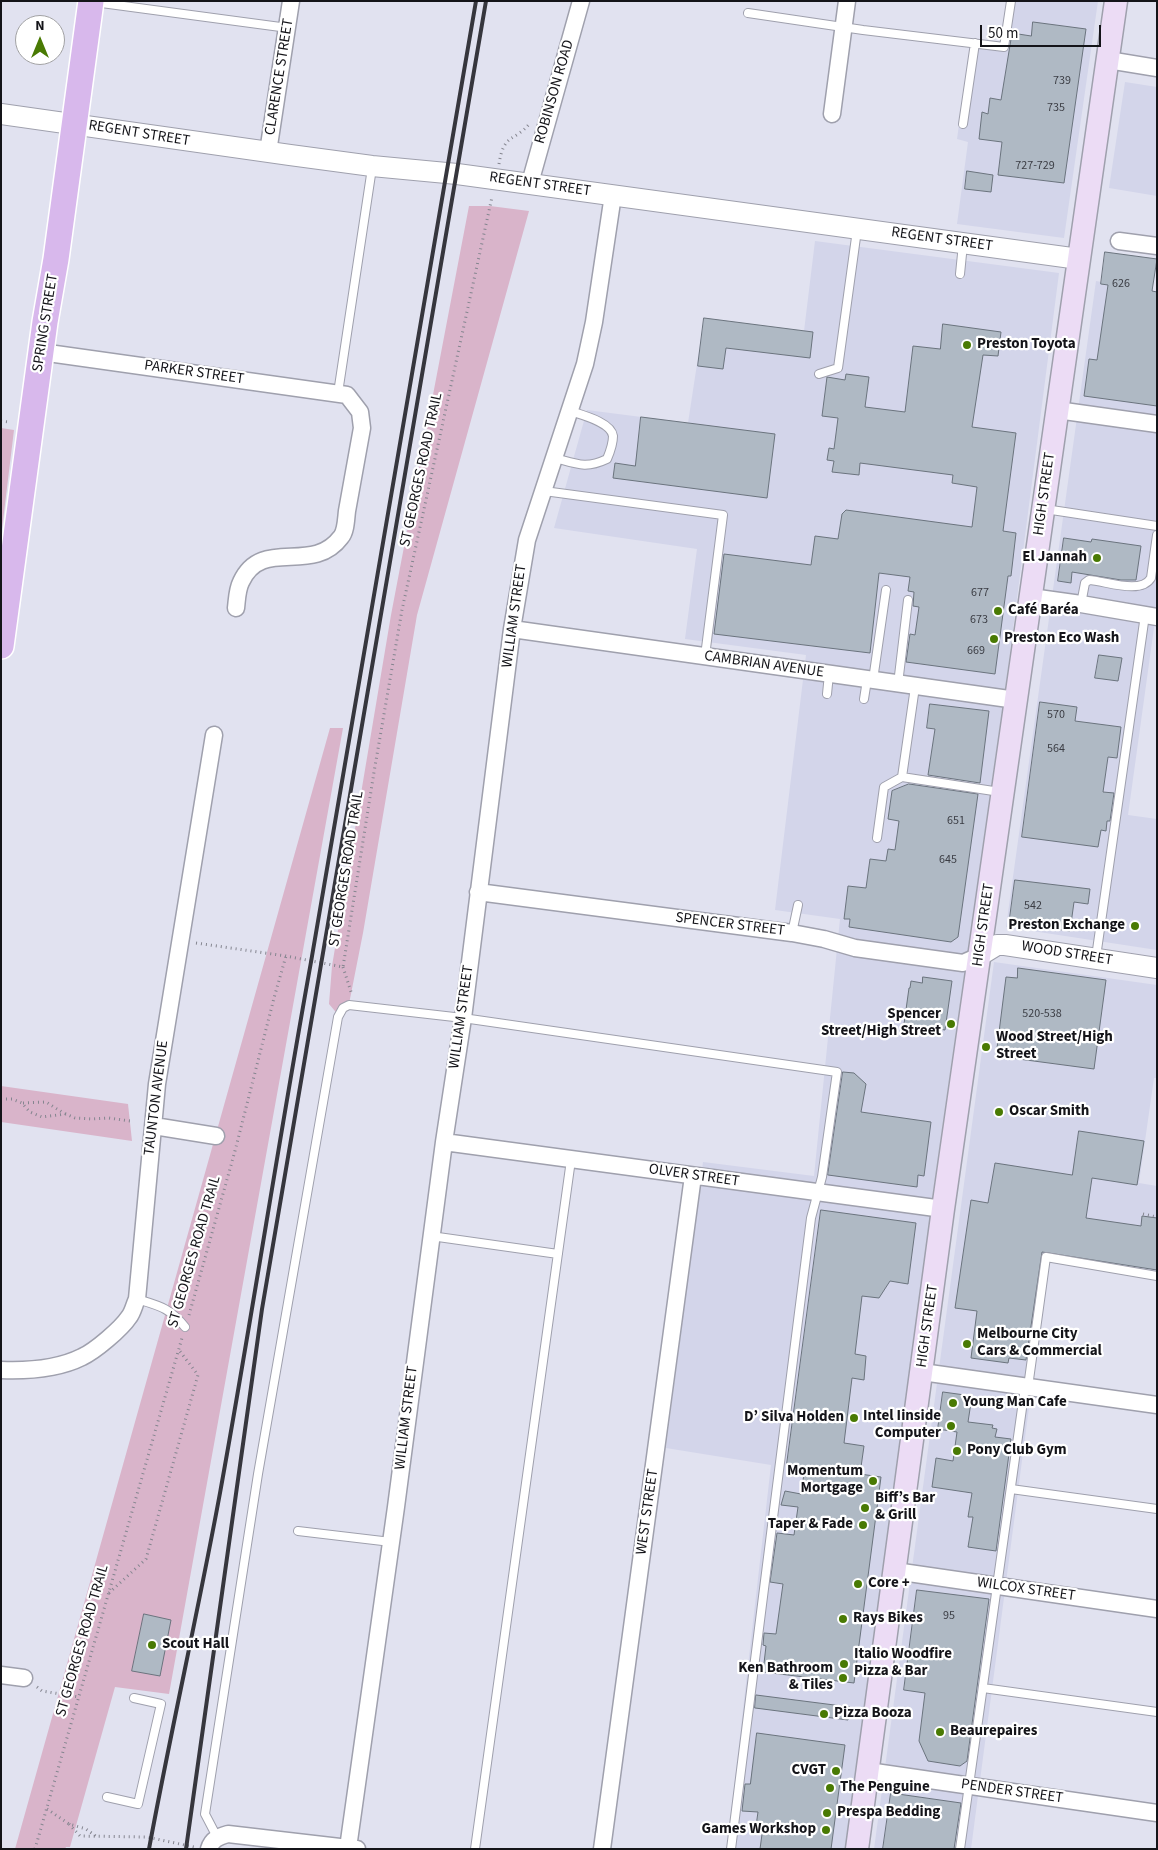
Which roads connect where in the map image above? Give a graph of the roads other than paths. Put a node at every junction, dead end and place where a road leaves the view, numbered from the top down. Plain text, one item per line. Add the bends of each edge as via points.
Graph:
1 (91, 1) edge
2 (291, 1) edge
3 (581, 1) edge
4 (847, 1) edge
5 (1011, 1) edge
6 (1116, 1) edge
7 (748, 13) dead end
8 (843, 27) junction
9 (288, 28) junction
10 (975, 43) junction
11 (1108, 60) junction
12 (1157, 68) edge
13 (1, 114) edge
14 (832, 114) dead end
15 (75, 124) junction
16 (963, 124) dead end
17 (268, 152) junction
18 (372, 166) junction
19 (530, 184) junction
20 (613, 195) junction
21 (858, 228) junction
22 (1120, 241) dead end
23 (963, 242) junction
24 (1157, 246) edge
25 (1079, 259) junction
26 (960, 274) dead end
27 (41, 352) junction
28 (819, 374) dead end
29 (342, 394) junction
30 (1057, 410) junction
31 (570, 411) junction
32 (1157, 424) edge
33 (554, 458) junction
34 (544, 491) junction
35 (1043, 509) junction
36 (1157, 526) edge
37 (1157, 535) edge
38 (886, 590) dead end
39 (1031, 597) junction
40 (908, 600) dead end
41 (1081, 604) junction
42 (236, 608) dead end
43 (1151, 616) edge
44 (512, 629) junction
45 (1, 646) edge
46 (705, 656) junction
47 (829, 674) junction
48 (870, 680) junction
49 (898, 684) junction
50 (915, 687) junction
51 (827, 694) dead end
52 (864, 699) dead end
53 (1016, 700) junction
54 (214, 735) dead end
55 (902, 776) junction
56 (1002, 792) junction
57 (877, 838) dead end
58 (478, 892) junction
59 (798, 905) dead end
60 (792, 933) junction
61 (979, 956) junction
62 (1096, 959) junction
63 (1157, 968) edge
64 (463, 1018) junction
65 (154, 1126) junction
66 (216, 1136) dead end
67 (444, 1142) junction
68 (570, 1160) junction
69 (693, 1176) junction
70 (818, 1193) junction
71 (944, 1209) junction
72 (431, 1236) junction
73 (558, 1254) junction
74 (1157, 1276) edge
75 (137, 1299) junction
76 (185, 1327) road end
77 (1, 1370) edge
78 (922, 1372) junction
79 (1026, 1387) junction
80 (1157, 1405) edge
81 (1011, 1489) junction
82 (1157, 1510) edge
83 (298, 1531) dead end
84 (391, 1542) junction
85 (895, 1571) junction
86 (998, 1586) junction
87 (1157, 1609) edge
88 (1, 1675) edge
89 (24, 1678) road end
90 (982, 1688) junction
91 (134, 1698) dead end
92 (1157, 1712) edge
93 (868, 1771) junction
94 (968, 1786) junction
95 (107, 1797) dead end
96 (1157, 1813) edge
97 (203, 1845) edge
98 (352, 1848) edge
99 (475, 1849) edge
100 (602, 1849) edge
101 (731, 1849) edge
102 (857, 1849) edge
103 (960, 1849) edge

1 - 9 lane
1 - 15 main road, SPRING STREET
2 - 9 street, CLARENCE STREET
3 - 19 street, ROBINSON ROAD
4 - 8 street
5 - 10 lane via 1004,47
6 - 11 main road, HIGH STREET
7 - 8 lane
8 - 10 lane
8 - 14 street
9 - 17 street, CLARENCE STREET
10 - 16 lane
11 - 12 street
11 - 25 main road, HIGH STREET
13 - 15 street, REGENT STREET
15 - 17 street, REGENT STREET
15 - 27 main road, SPRING STREET
17 - 18 street, REGENT STREET
18 - 19 street, REGENT STREET
18 - 29 lane
19 - 20 street, REGENT STREET
20 - 21 street, REGENT STREET
20 - 31 street, WILLIAM STREET via 594,322
21 - 23 street, REGENT STREET
21 - 28 lane via 838,368
22 - 24 street
23 - 25 street, REGENT STREET
23 - 26 lane
25 - 30 main road, HIGH STREET
27 - 29 street, PARKER STREET
27 - 45 main road, SPRING STREET
29 - 42 street via 360,412 362,428 343,535 330,550 309,557 283,556 264,560 250,567 240,583
30 - 32 street
30 - 35 main road, HIGH STREET
31 - 33 street, WILLIAM STREET
31 - 33 lane via 593,418 609,428 613,435 607,459 593,465 580,465
33 - 34 street, WILLIAM STREET
34 - 44 street, WILLIAM STREET via 526,540
34 - 46 lane via 723,515
35 - 36 lane
35 - 39 main road, HIGH STREET
37 - 41 lane via 1148,583 1137,587 1088,580
38 - 48 lane
39 - 41 street
39 - 53 main road, HIGH STREET
40 - 49 lane
41 - 43 street
43 - 62 lane
44 - 46 street, CAMBRIAN AVENUE
44 - 58 street, WILLIAM STREET
46 - 47 street, CAMBRIAN AVENUE
47 - 48 street, CAMBRIAN AVENUE
47 - 51 lane
48 - 49 street, CAMBRIAN AVENUE
48 - 52 lane
49 - 50 street, CAMBRIAN AVENUE
50 - 53 street, CAMBRIAN AVENUE
50 - 55 lane
53 - 56 main road, HIGH STREET
54 - 65 street, TAUNTON AVENUE via 157,1084
55 - 56 lane
55 - 57 lane via 884,787
56 - 61 main road, HIGH STREET
58 - 60 street, SPENCER STREET
58 - 64 street, WILLIAM STREET
59 - 60 lane
60 - 61 street, SPENCER STREET via 855,948 963,963
61 - 62 street, WOOD STREET via 997,945 1005,945
61 - 71 main road, HIGH STREET
62 - 63 street, WOOD STREET
64 - 67 street, WILLIAM STREET
64 - 70 lane via 837,1072
64 - 97 lane via 357,1005 343,1008 338,1017 258,1474 205,1814
65 - 66 street
65 - 75 street, TAUNTON AVENUE
67 - 68 street, OLVER STREET
67 - 72 street, WILLIAM STREET
68 - 69 street, OLVER STREET
68 - 73 lane
69 - 70 street, OLVER STREET
69 - 100 street, WEST STREET
70 - 71 street, OLVER STREET
70 - 101 lane via 809,1231
71 - 78 main road, HIGH STREET
72 - 73 lane
72 - 84 street, WILLIAM STREET
73 - 99 lane
74 - 79 lane via 1046,1256
75 - 76 lane via 174,1313
75 - 77 street, TAUNTON AVENUE via 130,1316 83,1357 36,1369
78 - 79 street
78 - 85 main road, HIGH STREET
79 - 80 street
79 - 81 lane
81 - 82 lane
81 - 86 lane
83 - 84 lane
84 - 98 street, WILLIAM STREET
85 - 86 street, WILCOX STREET
85 - 93 main road, HIGH STREET
86 - 87 street, WILCOX STREET
86 - 90 lane
88 - 89 street
90 - 92 lane
90 - 94 lane
91 - 95 lane via 161,1704 138,1804
93 - 94 street, PENDER STREET
93 - 102 main road, HIGH STREET
94 - 96 street, PENDER STREET
94 - 103 lane
97 - 98 street via 228,1834

